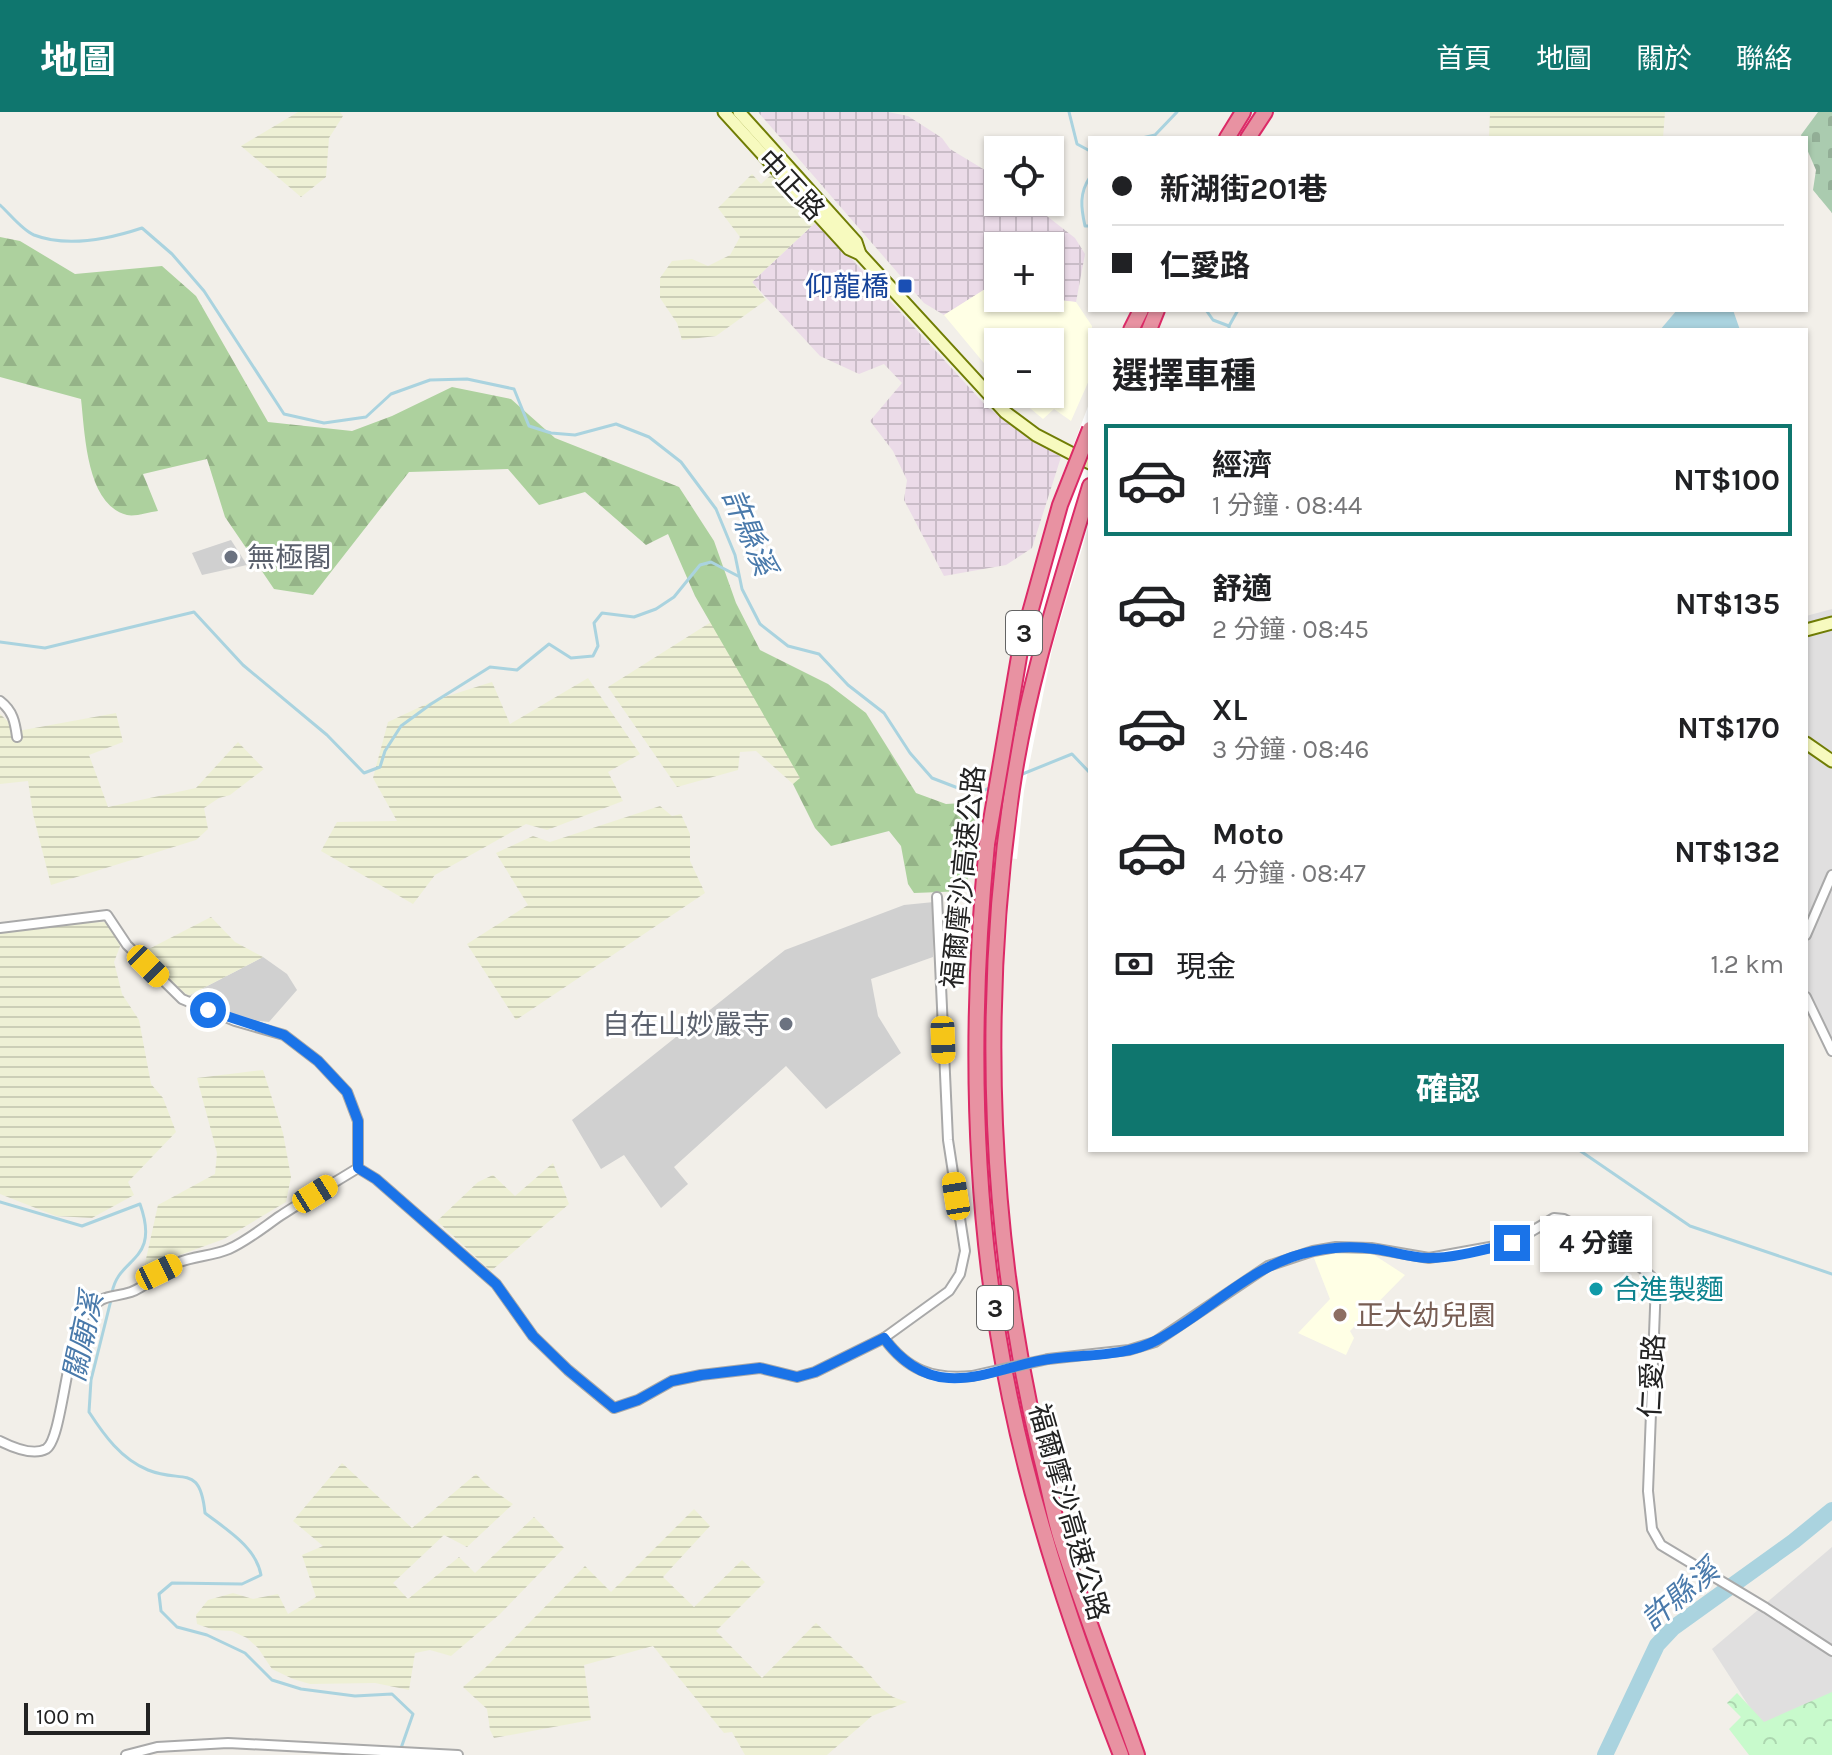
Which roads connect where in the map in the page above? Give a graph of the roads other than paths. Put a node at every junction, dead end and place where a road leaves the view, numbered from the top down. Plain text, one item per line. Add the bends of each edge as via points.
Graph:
1 (724, 112) edge
2 (739, 112) edge
3 (1243, 112) edge
4 (1265, 112) edge
5 (1228, 136) edge
6 (1249, 136) edge
7 (860, 254) junction
8 (1088, 434) edge
9 (1088, 462) edge
10 (1088, 493) edge
11 (1832, 623) edge
12 (1808, 629) edge
13 (0, 701) edge
14 (17, 737) dead end
15 (1808, 744) edge
16 (1832, 761) edge
17 (1832, 875) edge
18 (937, 897) dead end
19 (0, 928) edge
20 (1808, 930) edge
21 (1808, 1001) edge
22 (1832, 1051) edge
23 (358, 1168) junction
24 (884, 1338) junction
25 (0, 1441) edge
26 (1832, 1651) edge
27 (126, 1755) edge
28 (458, 1755) edge
29 (1121, 1755) edge
30 (1137, 1755) edge

1 - 7 main road, 中正路 via 849,249
2 - 7 main road, 中正路 via 856,242
3 - 5 highway
4 - 6 highway
7 - 9 main road, 中正路 via 1005,412
8 - 29 highway, 福爾摩沙高速公路 / 3, bridge via 1060,505 1021,645 987,844 977,991 978,1122 991,1284 1010,1398 1048,1545
10 - 30 highway, 福爾摩沙高速公路 / 3 via 1042,645 1012,788 996,944 992,1084 1003,1246 1024,1385 1061,1538
11 - 12 main road
13 - 14 street via 15,721
15 - 16 main road
17 - 20 street
18 - 24 street via 948,1140 965,1251 949,1291
19 - 23 street via 107,915 127,945 182,999 284,1035 318,1061 347,1092 358,1121
21 - 22 street
23 - 24 street via 496,1284 533,1336 614,1408 672,1381 701,1375 760,1368 797,1377
23 - 25 street via 228,1249 181,1261 132,1292 109,1295 85,1313 63,1386 54,1441 33,1451
24 - 26 street, 仁愛路, bridge via 894,1352 925,1373 948,1378 1129,1350 1155,1342 1255,1274 1290,1257 1336,1247 1429,1258 1512,1243 1554,1218 1564,1219 1656,1282 1648,1491 1652,1529 1661,1545
27 - 28 street via 157,1747 228,1743

